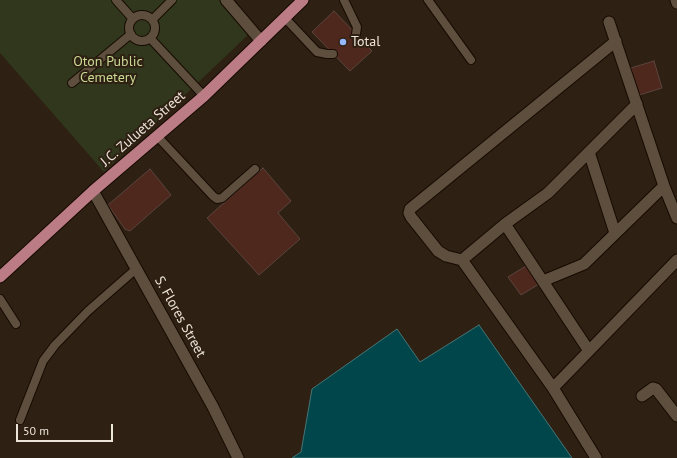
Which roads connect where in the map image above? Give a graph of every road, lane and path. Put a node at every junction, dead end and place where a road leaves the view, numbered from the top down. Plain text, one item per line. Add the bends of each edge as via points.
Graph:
1 (116, 0) edge
2 (172, 0) edge
3 (226, 0) edge
4 (303, 0) edge
5 (344, 0) edge
6 (428, 0) edge
7 (284, 17) junction
8 (133, 19) junction
9 (152, 20) junction
10 (609, 22) dead end
11 (131, 34) junction
12 (356, 34) dead end
13 (150, 38) junction
14 (261, 41) junction
15 (616, 41) junction
16 (333, 54) dead end
17 (471, 60) dead end
18 (72, 83) dead end
19 (204, 96) junction
20 (637, 104) junction
21 (158, 136) junction
22 (589, 152) junction
23 (255, 169) dead end
24 (664, 186) junction
25 (93, 191) junction
26 (677, 218) edge
27 (505, 224) junction
28 (615, 233) junction
29 (462, 260) junction
30 (677, 260) edge
31 (136, 269) junction
32 (0, 277) edge
33 (543, 281) junction
34 (0, 300) edge
35 (16, 324) dead end
36 (589, 351) junction
37 (553, 388) junction
38 (642, 396) dead end
39 (677, 416) edge
40 (20, 420) dead end
41 (238, 458) edge
42 (596, 458) edge

1 - 8 lane
2 - 9 lane
3 - 14 street
4 - 7 main road, J.C. Zulueta Street
5 - 12 lane via 357,27
6 - 17 lane
7 - 14 main road, J.C. Zulueta Street
7 - 16 lane via 317,52
8 - 9 lane via 143,15
8 - 11 lane via 130,24
9 - 13 lane via 155,30
10 - 15 street
11 - 13 lane via 139,40
11 - 18 lane
13 - 19 lane
14 - 19 main road, J.C. Zulueta Street
15 - 20 street
15 - 29 street via 410,209 411,217 438,251
19 - 21 main road, J.C. Zulueta Street
20 - 22 street
20 - 24 street
21 - 23 lane via 217,199 222,198
21 - 25 main road, J.C. Zulueta Street
22 - 27 street via 548,193
22 - 28 street
24 - 26 street
24 - 28 street
25 - 31 street, S. Flores Street
25 - 32 main road, J.C. Zulueta Street
27 - 29 street
27 - 33 street
28 - 33 street via 584,264
29 - 37 street
30 - 36 street
31 - 40 lane via 88,311 43,360
31 - 41 street, S. Flores Street via 213,407
33 - 36 street
34 - 35 lane
36 - 37 street
37 - 42 street
38 - 39 street via 653,388 656,389

